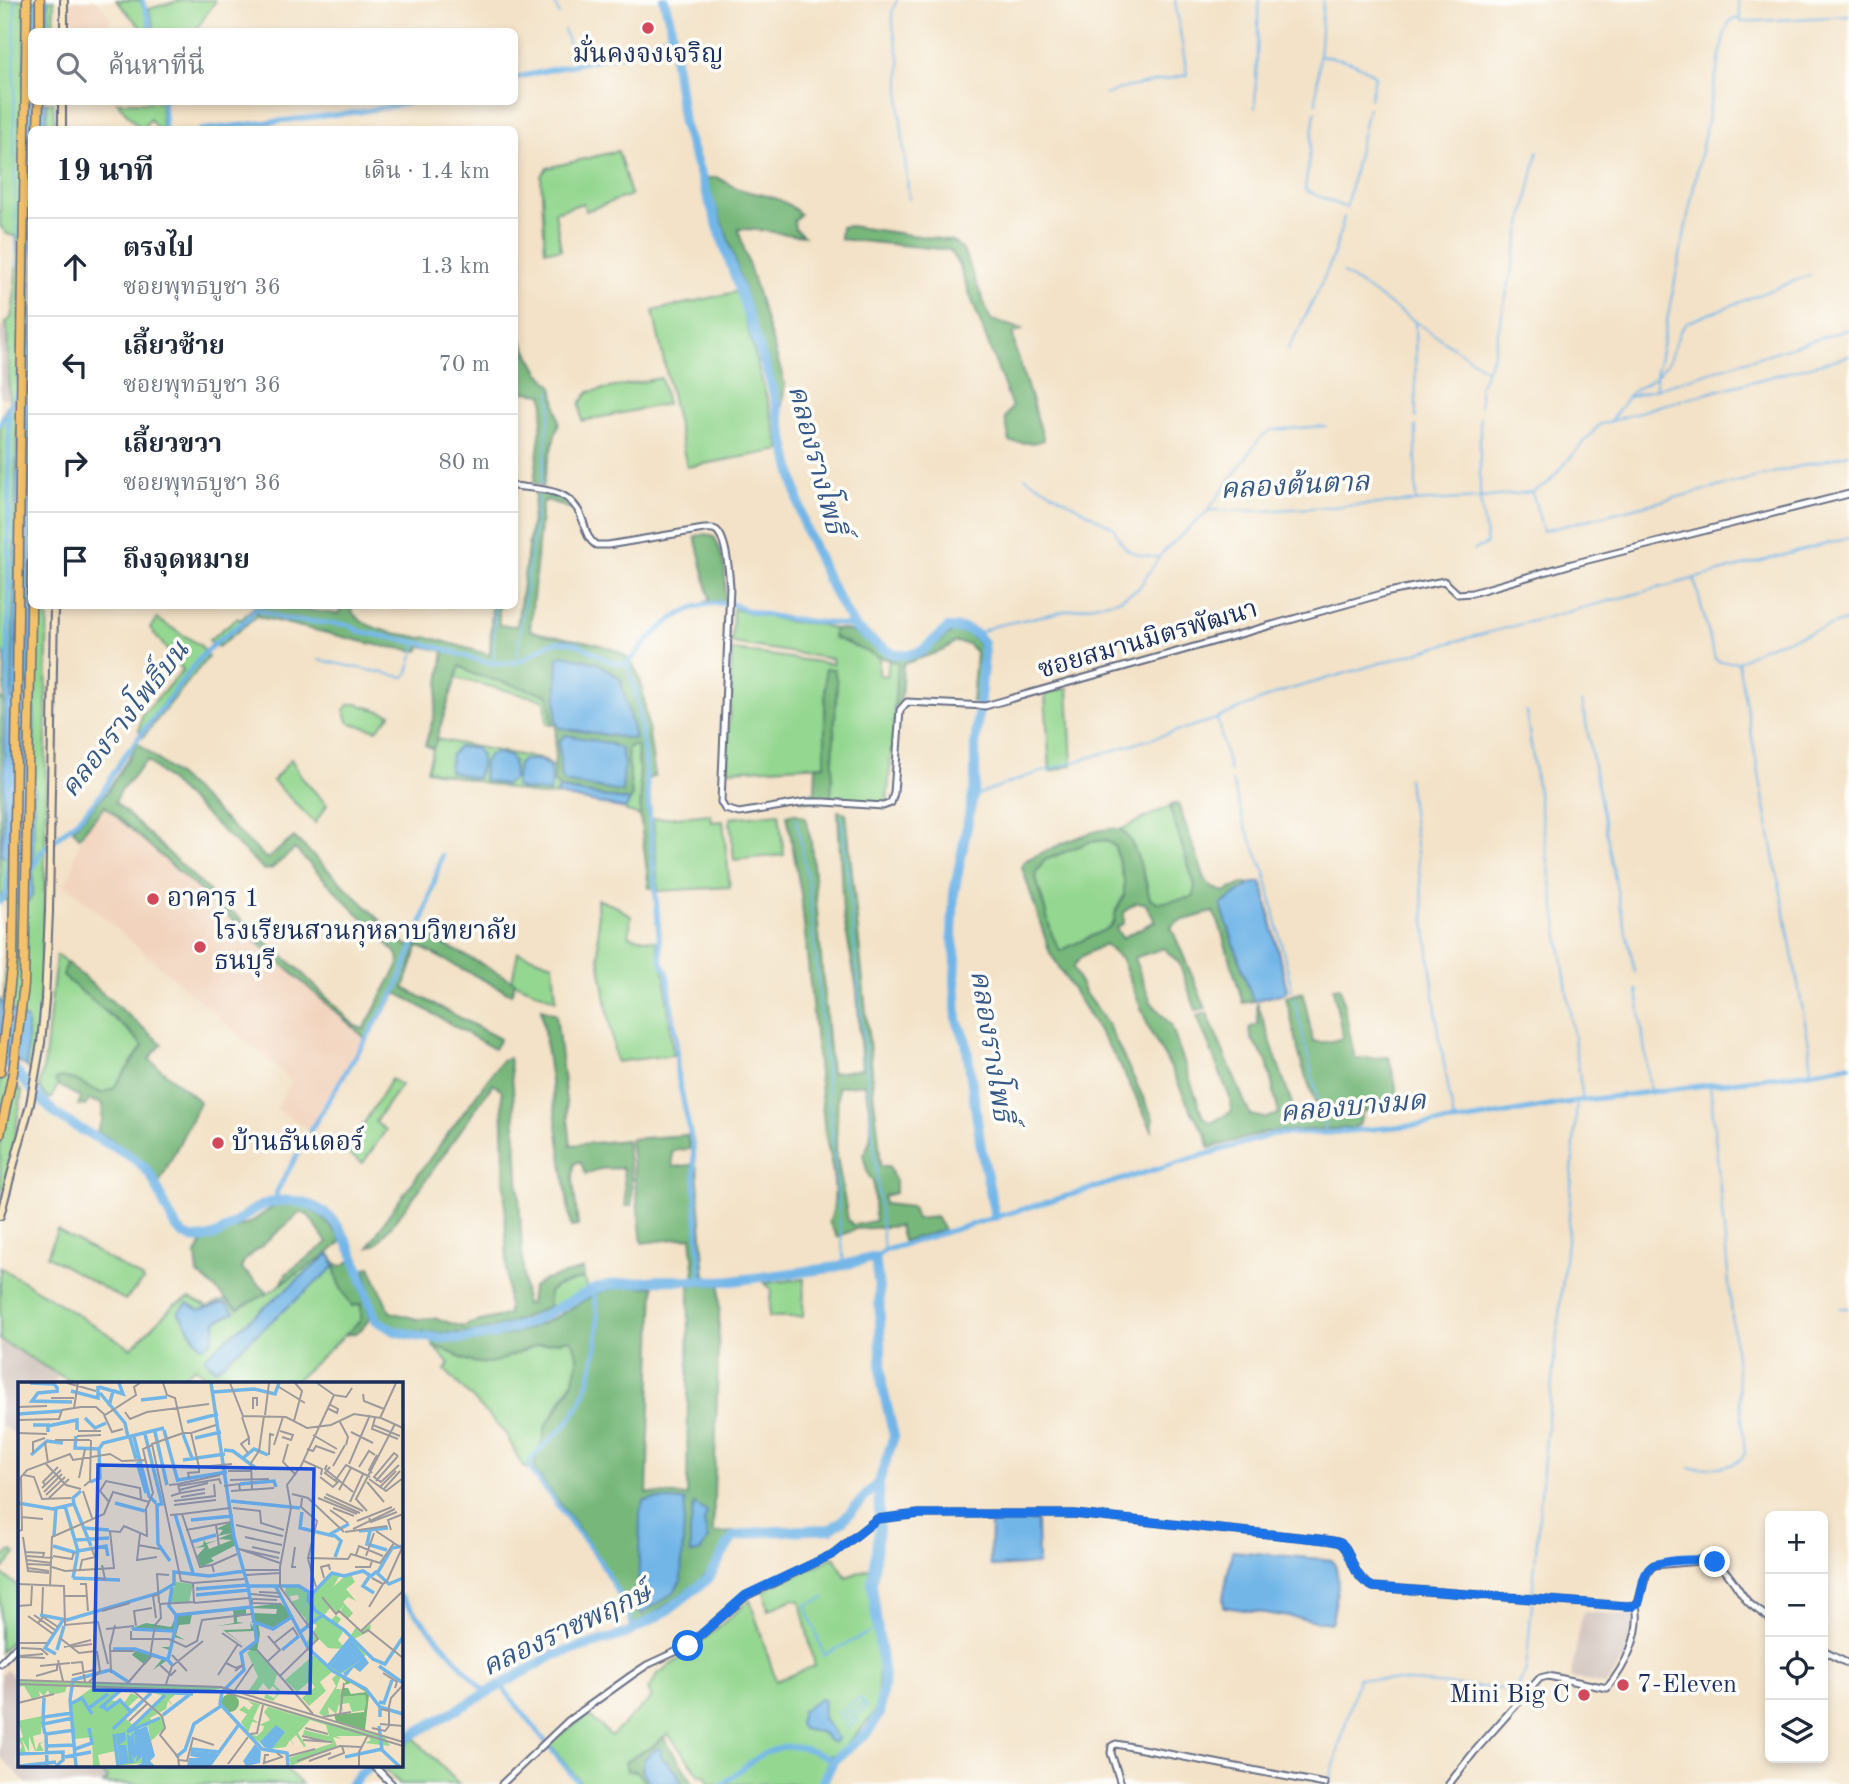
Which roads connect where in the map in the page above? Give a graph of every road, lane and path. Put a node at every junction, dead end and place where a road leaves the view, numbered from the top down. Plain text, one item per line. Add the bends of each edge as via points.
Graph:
1 (27, 0) edge
2 (40, 0) edge
3 (64, 0) edge
4 (40, 28) edge
5 (64, 28) edge
6 (38, 105) edge
7 (62, 105) edge
8 (38, 126) edge
9 (62, 126) edge
10 (518, 487) edge
11 (1849, 494) edge
12 (31, 609) edge
13 (54, 609) edge
14 (0, 1072) edge
15 (0, 1135) edge
16 (0, 1216) edge
17 (1636, 1605) junction
18 (1765, 1615) edge
19 (18, 1645) edge
20 (1828, 1654) edge
21 (0, 1663) edge
22 (1849, 1664) edge
23 (374, 1766) edge
24 (392, 1784) edge
25 (502, 1784) edge
26 (1121, 1784) edge
27 (1325, 1784) edge
28 (1449, 1784) edge

1 - 14 highway via 13,958
2 - 4 highway
3 - 5 main road
6 - 8 highway
7 - 9 main road
10 - 11 street, ซอยสมานมิตรพัฒนา via 544,490 574,502 596,545 713,529 718,533 729,562 720,789 723,807 731,811 806,802 887,805 893,798 900,710 911,701 985,706 1390,592 1440,581 1460,594 1479,592
12 - 15 highway via 24,985
13 - 16 main road via 50,887 41,1043 23,1135
17 - 18 street via 1647,1572 1654,1565 1711,1560
17 - 25 street via 1373,1587 1356,1573 1343,1546 1317,1539 1074,1514 885,1517 833,1554 746,1595 688,1646 647,1665 568,1721
17 - 28 street via 1630,1653 1606,1688 1541,1678
19 - 21 street
20 - 22 street
23 - 24 street
26 - 27 street via 1111,1753 1116,1744

